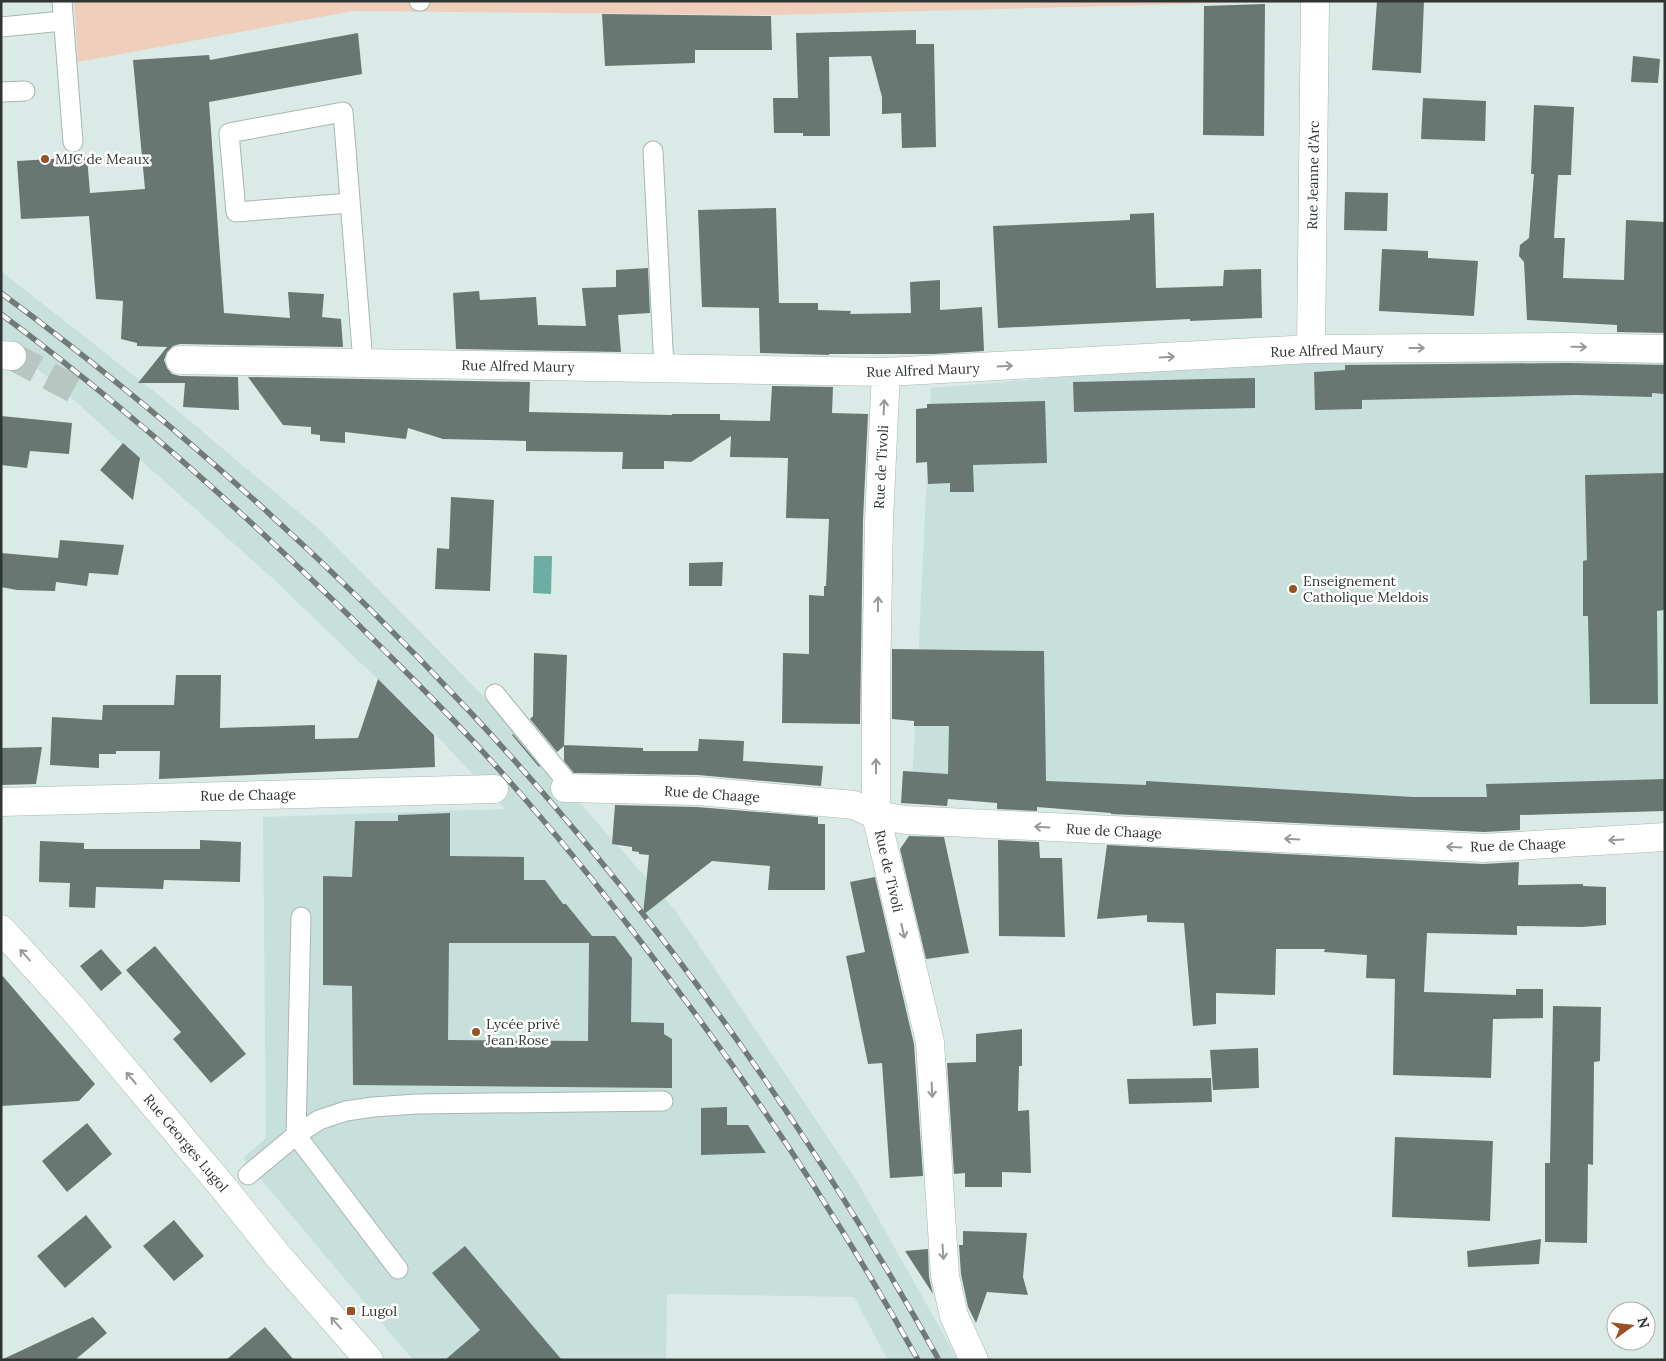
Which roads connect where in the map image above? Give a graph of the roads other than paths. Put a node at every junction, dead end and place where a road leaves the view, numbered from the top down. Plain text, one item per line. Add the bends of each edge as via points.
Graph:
1 (62, 1) edge
2 (1315, 1) edge
3 (63, 21) junction
4 (1, 27) edge
5 (25, 90) dead end
6 (1, 92) edge
7 (73, 142) dead end
8 (653, 151) dead end
9 (350, 203) junction
10 (1311, 349) junction
11 (1665, 349) edge
12 (180, 360) dead end
13 (363, 363) junction
14 (664, 368) junction
15 (886, 372) junction
16 (495, 694) dead end
17 (568, 788) joint
18 (494, 789) dead end
19 (1, 802) edge
20 (876, 815) junction
21 (1665, 837) edge
22 (301, 917) dead end
23 (1, 929) edge
24 (663, 1101) dead end
25 (296, 1135) junction
26 (248, 1175) dead end
27 (398, 1269) dead end
28 (368, 1360) edge
29 (974, 1360) edge

1 - 3 lane
2 - 10 street, Rue Jeanne d'Arc
3 - 4 lane
3 - 7 lane
5 - 6 lane
8 - 14 lane
9 - 9 lane via 343,112 229,133 236,212
9 - 13 lane
10 -> 11 street, Rue Alfred Maury
15 -> 10 street, Rue Alfred Maury
12 - 13 street, Rue Alfred Maury
13 - 14 street, Rue Alfred Maury
14 - 15 street, Rue Alfred Maury
20 -> 15 street, Rue de Tivoli via 879,520
16 - 17 lane
17 - 20 street, Rue de Chaage via 698,791 854,805
18 - 19 street, Rue de Chaage
21 -> 20 street, Rue de Chaage via 1484,848 906,820
20 -> 29 street, Rue de Tivoli via 930,1042 945,1276 954,1316
22 - 25 lane
28 -> 23 street, Rue Georges Lugol via 76,1012
24 - 25 lane via 373,1107 319,1120
25 - 26 lane
25 - 27 lane

